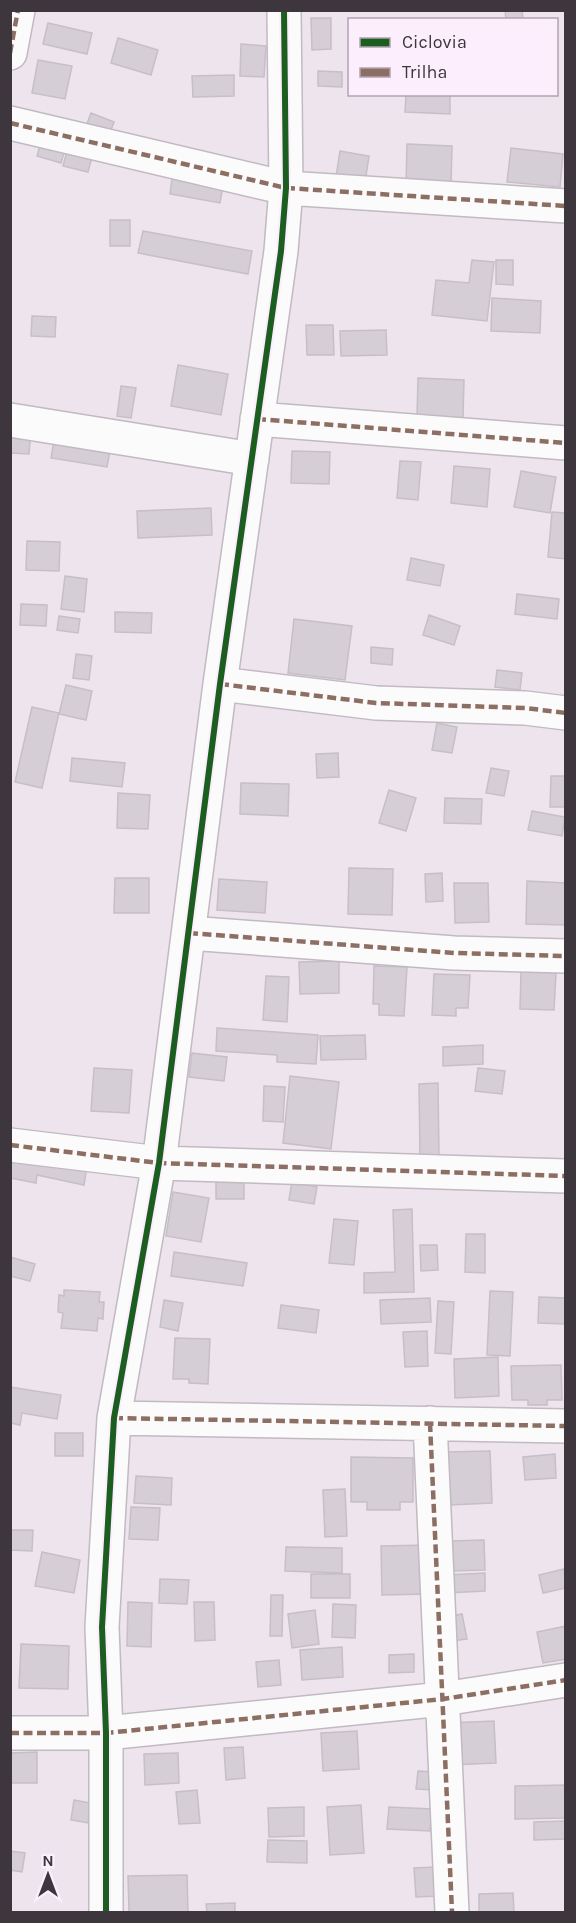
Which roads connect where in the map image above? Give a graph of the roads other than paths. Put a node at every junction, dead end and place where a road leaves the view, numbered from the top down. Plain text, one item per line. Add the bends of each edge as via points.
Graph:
1 (18, 10) edge
2 (284, 10) edge
3 (10, 53) edge
4 (10, 123) edge
5 (286, 188) junction
6 (566, 206) edge
7 (257, 419) junction
8 (10, 420) edge
9 (566, 443) edge
10 (252, 459) junction
11 (220, 684) junction
12 (566, 713) edge
13 (189, 933) junction
14 (566, 956) edge
15 (10, 1145) edge
16 (159, 1163) junction
17 (566, 1176) edge
18 (114, 1418) junction
19 (430, 1423) junction
20 (566, 1426) edge
21 (566, 1680) edge
22 (443, 1699) junction
23 (10, 1733) edge
24 (106, 1733) junction
25 (106, 1912) edge
26 (452, 1912) edge

1 - 3 street
2 - 5 street
4 - 5 street
5 - 6 street
5 - 7 street
7 - 9 street
7 - 10 street
8 - 10 street
10 - 11 street
11 - 12 street via 376,703
11 - 13 street
13 - 14 street via 454,953
13 - 16 street
15 - 16 street
16 - 17 street
16 - 18 street
18 - 19 street
18 - 24 street via 102,1626
19 - 20 street
19 - 22 street
21 - 22 street
22 - 24 street
22 - 26 street
23 - 24 street
24 - 25 street

